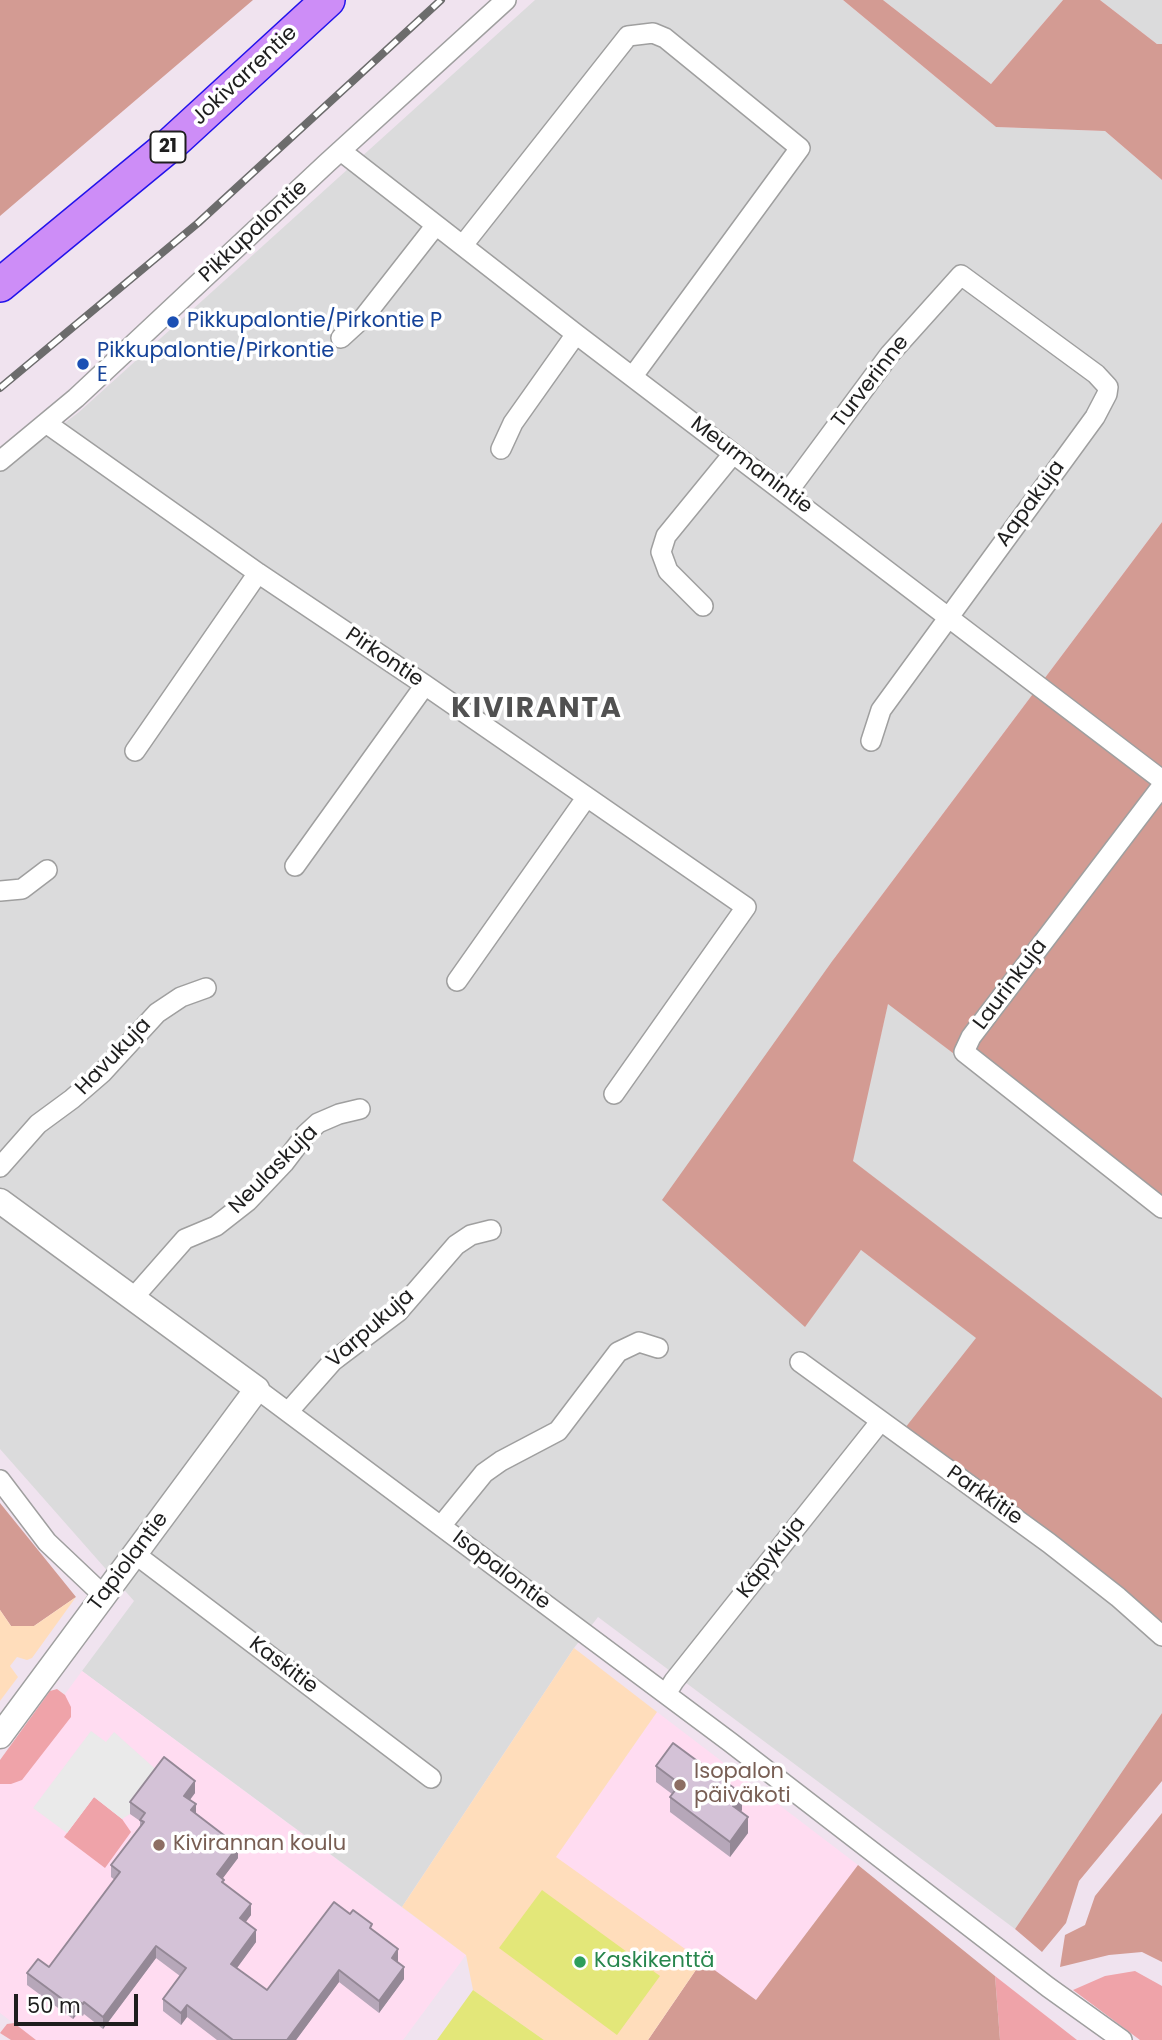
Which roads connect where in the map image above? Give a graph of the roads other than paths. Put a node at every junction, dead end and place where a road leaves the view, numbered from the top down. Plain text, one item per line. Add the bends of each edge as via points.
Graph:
1 (328, 0) edge
2 (506, 0) edge
3 (341, 151) junction
4 (436, 225) junction
5 (463, 245) junction
6 (0, 285) edge
7 (576, 334) junction
8 (341, 338) dead end
9 (633, 376) junction
10 (1108, 387) joint
11 (46, 423) junction
12 (500, 449) dead end
13 (733, 454) junction
14 (0, 461) edge
15 (787, 493) junction
16 (258, 573) junction
17 (703, 606) dead end
18 (948, 617) junction
19 (425, 685) junction
20 (871, 741) dead end
21 (135, 751) dead end
22 (1162, 780) edge
23 (1162, 786) edge
24 (586, 798) junction
25 (295, 866) dead end
26 (47, 870) dead end
27 (0, 891) edge
28 (457, 981) dead end
29 (206, 988) dead end
30 (614, 1094) dead end
31 (360, 1109) dead end
32 (0, 1167) edge
33 (0, 1201) edge
34 (1162, 1208) edge
35 (491, 1230) dead end
36 (134, 1297) junction
37 (658, 1348) dead end
38 (800, 1362) dead end
39 (257, 1389) junction
40 (288, 1412) junction
41 (880, 1422) junction
42 (0, 1480) edge
43 (441, 1526) junction
44 (135, 1554) junction
45 (103, 1595) junction
46 (1162, 1636) edge
47 (666, 1694) junction
48 (0, 1736) edge
49 (431, 1778) dead end
50 (1122, 2040) edge

1 - 6 highway, Jokivarrentie / 21 via 170,145
2 - 3 street, Pikkupalontie
3 - 4 street, Meurmanintie
3 - 11 street, Pikkupalontie
4 - 5 street, Meurmanintie
4 - 8 street via 364,317
5 - 7 street, Meurmanintie
5 - 9 street via 628,36 653,33 665,38 800,148
7 - 9 street, Meurmanintie
7 - 12 street
9 - 13 street, Meurmanintie
10 - 15 street, Turverinne via 961,275 890,354
10 - 18 street, Aapakuja via 1095,417
11 - 14 street, Pikkupalontie
11 - 16 street, Pirkontie
13 - 15 street, Meurmanintie
13 - 17 street via 666,536 661,552 668,571
15 - 18 street, Meurmanintie
16 - 19 street, Pirkontie
16 - 21 street
18 - 20 street, Aapakuja via 881,710
18 - 22 street, Meurmanintie
19 - 24 street, Pirkontie
19 - 25 street
23 - 34 street, Laurinkuja via 964,1052
24 - 28 street
24 - 30 street, Pirkontie via 746,907
26 - 27 street via 22,889
29 - 32 street, Havukuja via 181,997 158,1013 103,1073 38,1124
31 - 36 street, Neulaskuja via 318,1123 248,1201 216,1226 185,1238
33 - 36 street, Isopalontie
35 - 40 street, Varpukuja via 456,1245 398,1312 332,1361
36 - 39 street, Isopalontie
37 - 43 street via 639,1342 618,1352 558,1431 484,1474
38 - 41 street, Parkkitie
39 - 40 street, Isopalontie
39 - 44 street, Tapiolantie
40 - 43 street, Isopalontie
41 - 46 street, Parkkitie via 1041,1537
41 - 47 street, Käpykuja
42 - 45 street via 47,1542
43 - 47 street, Isopalontie
44 - 45 street, Tapiolantie
44 - 49 street, Kaskitie
45 - 48 street, Tapiolantie
47 - 50 street, Isopalontie

